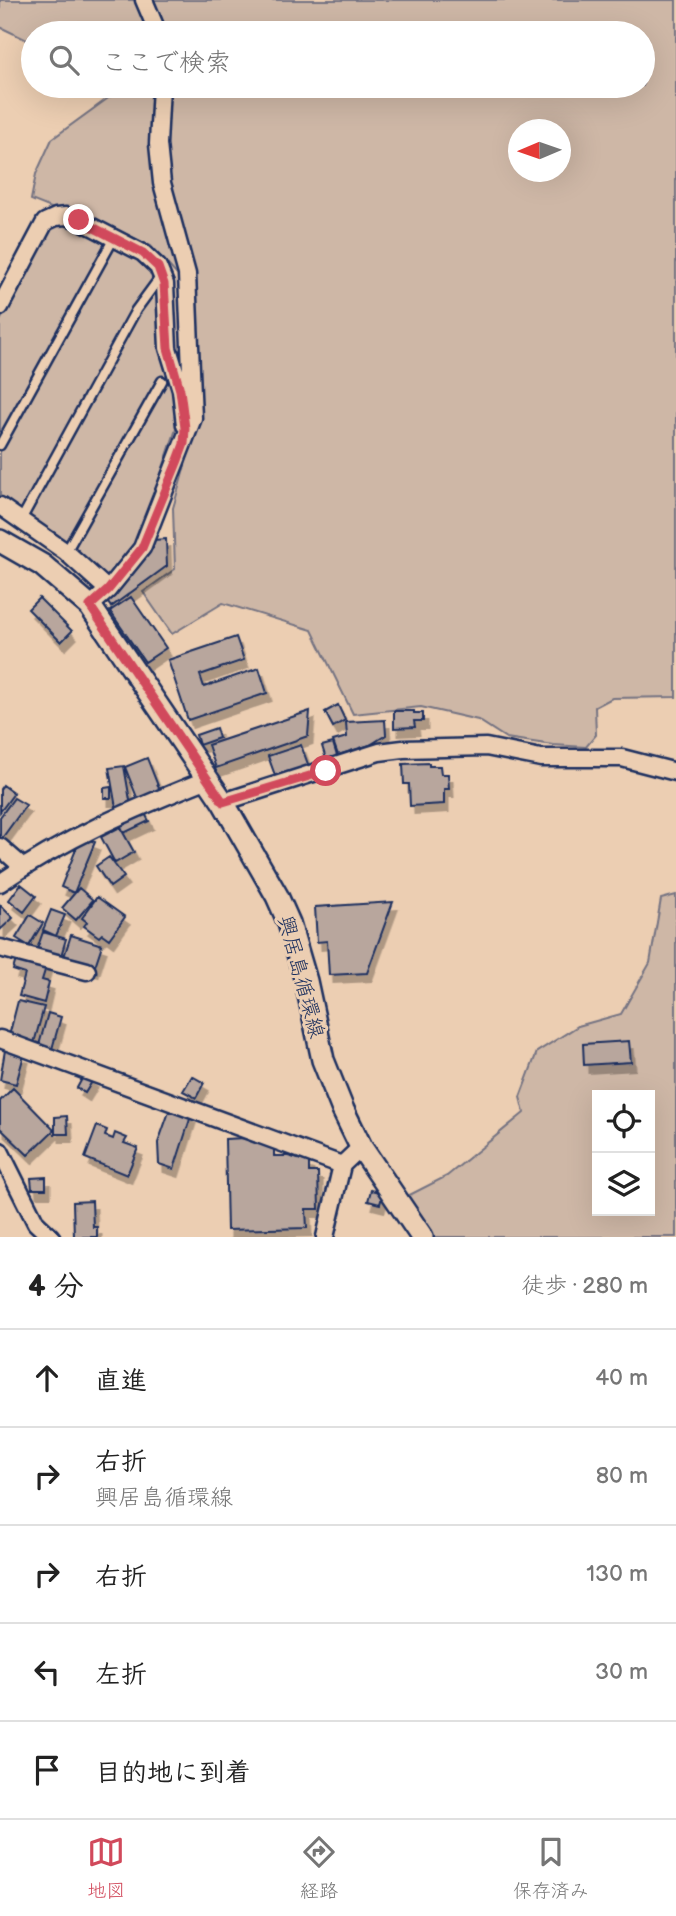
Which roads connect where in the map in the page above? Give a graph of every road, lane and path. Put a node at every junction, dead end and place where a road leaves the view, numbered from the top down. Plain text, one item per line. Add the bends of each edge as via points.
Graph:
1 (144, 0) edge
2 (153, 21) edge
3 (160, 98) edge
4 (114, 238) junction
5 (161, 276) junction
6 (0, 307) edge
7 (162, 381) dead end
8 (184, 444) junction
9 (0, 445) edge
10 (0, 506) edge
11 (10, 536) edge
12 (66, 552) junction
13 (108, 590) junction
14 (90, 606) junction
15 (676, 772) edge
16 (208, 779) junction
17 (223, 802) junction
18 (0, 848) edge
19 (23, 867) junction
20 (0, 883) edge
21 (0, 948) edge
22 (87, 971) dead end
23 (0, 1039) edge
24 (361, 1147) junction
25 (0, 1151) edge
26 (342, 1165) junction
27 (51, 1237) edge
28 (325, 1237) edge
29 (422, 1237) edge

1 - 2 street
3 - 8 street via 162,183 187,274 194,396 193,418
4 - 5 street via 152,260
4 - 6 street via 66,216 44,222
4 - 9 lane
5 - 8 street via 168,348 184,411
5 - 11 lane via 136,310
7 - 12 lane
8 - 13 street via 142,548
10 - 11 street
11 - 12 street
11 - 14 main road, 興居島循環線
12 - 13 street
13 - 14 street
14 - 16 main road, 興居島循環線
15 - 17 street via 622,758 541,758 486,747 403,749 379,752
16 - 17 main road, 興居島循環線
16 - 19 street via 81,833
17 - 24 main road, 興居島循環線 via 289,923 323,1060
18 - 19 street
19 - 20 street
21 - 22 street
23 - 26 street
24 - 26 street
24 - 29 main road, 興居島循環線
25 - 27 street via 36,1223
26 - 28 street

